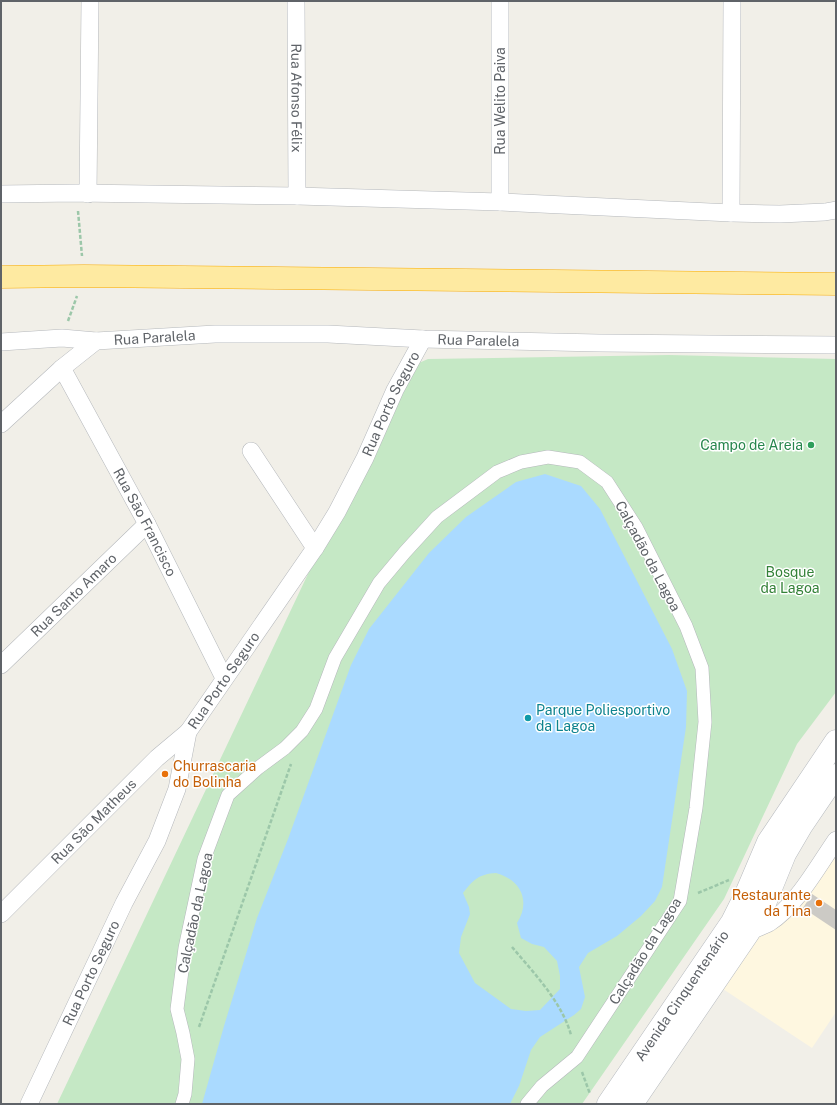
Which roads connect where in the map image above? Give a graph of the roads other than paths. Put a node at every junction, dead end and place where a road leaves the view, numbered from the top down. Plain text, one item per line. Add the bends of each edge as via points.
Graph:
1 (90, 1) edge
2 (296, 1) edge
3 (500, 1) edge
4 (732, 1) edge
5 (1, 194) edge
6 (82, 194) junction
7 (297, 196) junction
8 (500, 202) junction
9 (836, 210) edge
10 (731, 213) junction
11 (1, 277) edge
12 (836, 279) edge
13 (811, 284) junction
14 (836, 285) edge
15 (423, 339) junction
16 (96, 340) junction
17 (1, 342) edge
18 (836, 345) edge
19 (62, 368) junction
20 (1, 424) edge
21 (251, 451) dead end
22 (146, 524) junction
23 (315, 548) junction
24 (1, 665) edge
25 (224, 678) junction
26 (188, 732) junction
27 (836, 741) edge
28 (836, 775) edge
29 (836, 840) edge
30 (1, 914) edge
31 (749, 932) junction
32 (600, 1101) edge
33 (29, 1104) edge
34 (182, 1104) edge
35 (527, 1104) edge
36 (632, 1104) edge

1 - 6 street
2 - 7 street, Rua Afonso Félix
3 - 8 street, Rua Welito Paiva
4 - 10 street
5 - 6 street
6 - 7 street
7 - 8 street
8 - 10 street
9 - 10 street via 780,214
11 - 13 highway
12 - 13 highway
13 - 14 highway
15 - 16 street, Rua Paralela via 328,334 216,334
15 - 18 street, Rua Paralela
15 - 23 street, Rua Porto Seguro via 395,390 348,493
16 - 17 street, Rua Paralela via 62,338
16 - 19 street
19 - 20 street
19 - 22 street, Rua São Francisco
21 - 23 street
22 - 24 street, Rua Santo Amaro
22 - 25 street, Rua São Francisco
23 - 25 street, Rua Porto Seguro
25 - 26 street, Rua Porto Seguro
26 - 30 street, Rua São Matheus via 157,758
26 - 33 street, Rua Porto Seguro via 177,789 158,841 124,903
27 - 32 main road, Avenida Cinquentenário via 768,842 728,928
28 - 31 main road, Avenida Cinquentenário via 785,854 763,908
29 - 31 street via 784,911 769,923
31 - 36 main road, Avenida Cinquentenário
34 - 35 street, Calçadão da Lagoa via 188,1059 177,1009 185,948 204,859 228,795 302,732 316,709 335,658 379,583 438,517 497,472 521,462 548,457 580,462 607,482 636,527 686,626 702,668 705,722 696,808 680,901 577,1057 542,1086

